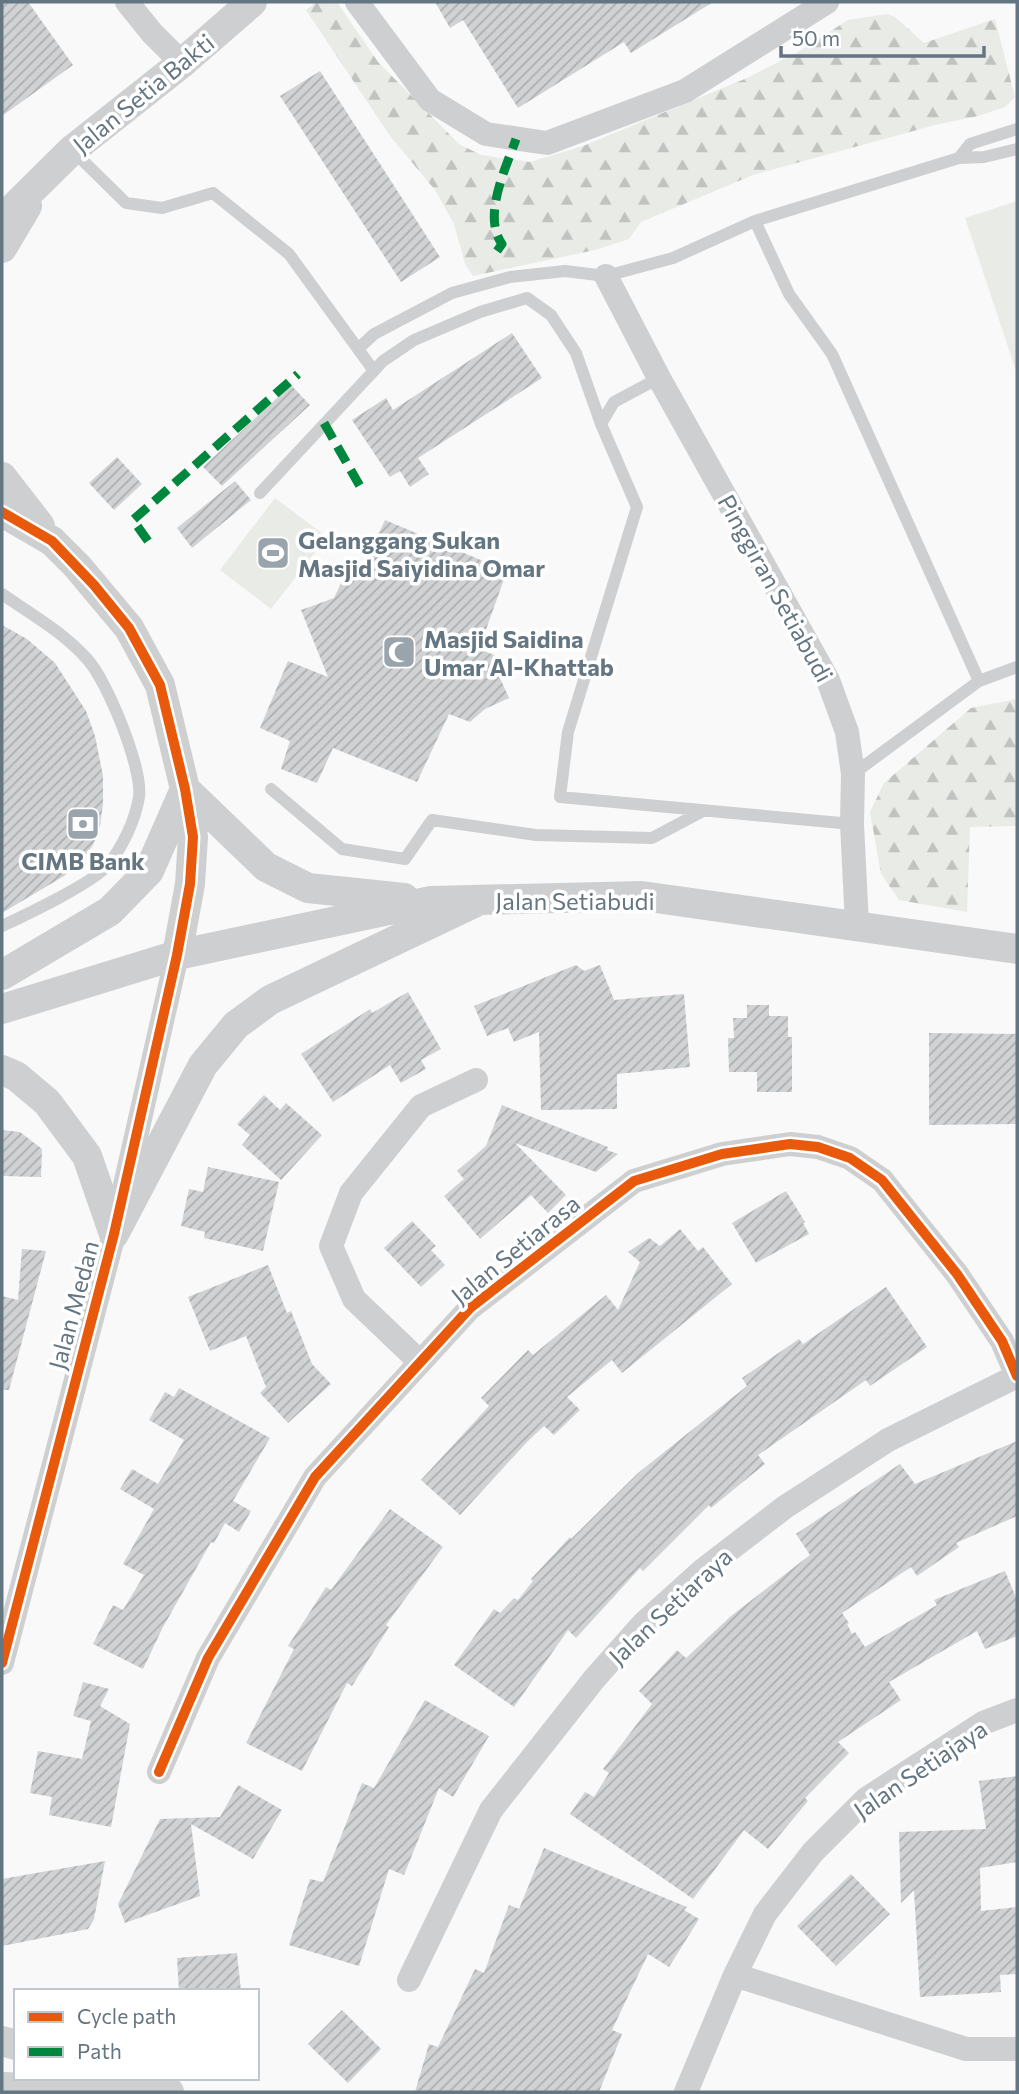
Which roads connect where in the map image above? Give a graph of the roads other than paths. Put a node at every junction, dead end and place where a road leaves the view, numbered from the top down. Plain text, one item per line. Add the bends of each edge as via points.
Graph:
1 (127, 2) edge
2 (252, 2) edge
3 (356, 2) edge
4 (827, 2) edge
5 (182, 64) junction
6 (1017, 129) edge
7 (1017, 149) edge
8 (72, 150) junction
9 (959, 158) junction
10 (37, 187) junction
11 (2, 219) edge
12 (755, 221) junction
13 (2, 248) edge
14 (606, 276) junction
15 (359, 348) junction
16 (374, 371) junction
17 (659, 378) junction
18 (601, 424) junction
19 (2, 477) edge
20 (260, 493) dead end
21 (2, 512) edge
22 (52, 541) junction
23 (2, 594) edge
24 (1017, 667) edge
25 (979, 681) junction
26 (853, 774) junction
27 (185, 789) junction
28 (271, 789) dead end
29 (704, 811) junction
30 (852, 824) junction
31 (480, 900) junction
32 (431, 901) junction
33 (857, 925) junction
34 (2, 926) edge
35 (1017, 949) edge
36 (177, 955) junction
37 (2, 975) edge
38 (2, 1009) edge
39 (2, 1070) edge
40 (476, 1080) dead end
41 (114, 1234) junction
42 (420, 1362) junction
43 (1017, 1376) edge
44 (2, 1663) edge
45 (1017, 1710) edge
46 (159, 1772) dead end
47 (735, 1975) junction
48 (409, 1980) dead end
49 (1017, 2049) edge
50 (130, 2080) edge
51 (2, 2087) edge
52 (169, 2092) edge
53 (686, 2092) edge

1 - 5 street
2 - 5 street, Jalan Setia Bakti
3 - 4 street via 430,100 486,134 547,143 685,91
5 - 8 street, Jalan Setia Bakti
6 - 9 lane via 970,144
7 - 9 lane
8 - 10 street, Jalan Setia Bakti
8 - 15 lane via 126,203 162,208 213,193 289,254
9 - 12 lane
10 - 11 street, Jalan Setia Bakti
10 - 13 street, Jalan Setia Bakti
12 - 14 lane via 673,258
12 - 25 lane via 789,294 832,354
14 - 15 lane via 565,271 510,277 452,293 374,334
14 - 17 street, Pinggiran Setiabudi
15 - 16 lane
16 - 18 lane via 414,340 527,298 551,315 576,353
16 - 20 lane
17 - 18 lane via 614,402
17 - 26 street, Pinggiran Setiabudi via 828,680 847,733
18 - 29 lane via 637,507 568,733 560,797
19 - 22 street
21 - 22 street
22 - 27 street via 129,628 160,685
23 - 34 lane via 69,642 95,670 114,706 139,797 129,831 107,867
24 - 25 lane
25 - 26 lane
26 - 30 street, Pinggiran Setiabudi
27 - 32 street via 266,867 308,888
27 - 36 street via 193,837
27 - 37 street via 149,871 110,911
28 - 29 lane via 342,849 405,859 432,820 536,835 652,838
29 - 30 lane
30 - 33 street, Pinggiran Setiabudi
31 - 32 street, Jalan Setiabudi
31 - 33 street, Jalan Setiabudi via 642,896
31 - 41 street via 270,1000 236,1025 203,1065
32 - 36 street, Jalan Setiabudi
33 - 35 street, Jalan Setiabudi
36 - 38 street, Jalan Setiabudi
36 - 41 street, Jalan Medan
39 - 41 street via 47,1102 87,1156
40 - 42 street via 421,1105 351,1193 331,1246 354,1299
41 - 44 street, Jalan Medan
42 - 43 street, Jalan Setiarasa via 470,1308 634,1181 722,1154 790,1144 850,1158 881,1180 957,1274 1002,1341
42 - 46 street, Jalan Setiarasa via 314,1477 208,1658
43 - 48 street, Jalan Setiaraya via 888,1440 785,1507 703,1570 643,1624 491,1810
45 - 47 street, Jalan Setiajaya via 982,1723 866,1799 813,1852 765,1914
47 - 49 street via 966,2049
47 - 53 street, Jalan Setiajaya
50 - 52 street
51 - 52 street

